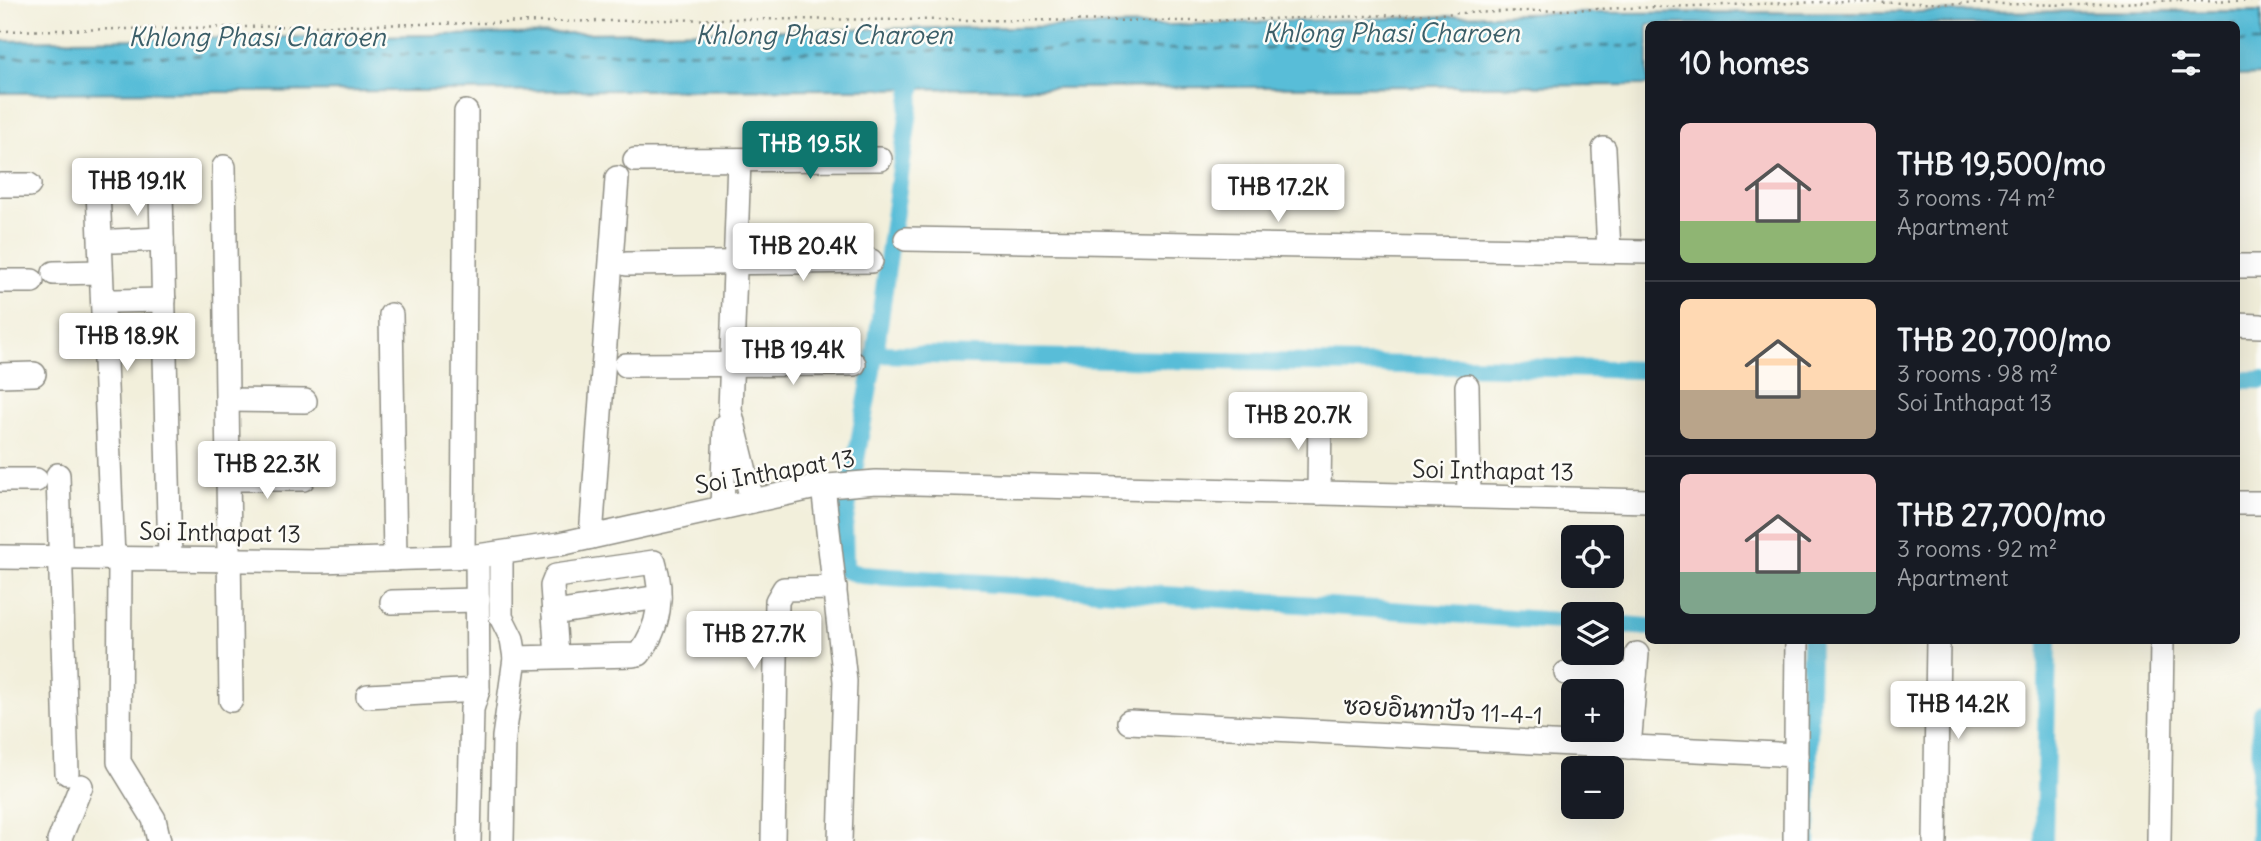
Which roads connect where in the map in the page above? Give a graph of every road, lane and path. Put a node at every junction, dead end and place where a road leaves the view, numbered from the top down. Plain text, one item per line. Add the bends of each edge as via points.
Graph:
1 (2179, 0) edge
2 (2261, 1) edge
3 (0, 30) edge
4 (466, 112) dead end
5 (1604, 149) dead end
6 (880, 159) dead end
7 (635, 160) dead end
8 (739, 160) junction
9 (224, 167) dead end
10 (617, 178) dead end
11 (0, 185) edge
12 (29, 185) dead end
13 (98, 190) dead end
14 (161, 193) dead end
15 (162, 239) junction
16 (906, 239) dead end
17 (114, 241) dead end
18 (1609, 251) junction
19 (1645, 252) edge
20 (871, 261) dead end
21 (735, 262) junction
22 (626, 264) dead end
23 (2240, 266) edge
24 (2261, 266) edge
25 (101, 272) junction
26 (54, 273) dead end
27 (0, 281) edge
28 (32, 281) dead end
29 (164, 300) junction
30 (114, 301) dead end
31 (391, 315) dead end
32 (2240, 325) edge
33 (2261, 326) edge
34 (854, 364) dead end
35 (626, 365) dead end
36 (731, 366) junction
37 (34, 374) dead end
38 (0, 375) edge
39 (1467, 386) dead end
40 (229, 400) junction
41 (305, 401) dead end
42 (730, 410) junction
43 (1321, 411) dead end
44 (303, 478) dead end
45 (230, 479) junction
46 (0, 480) edge
47 (839, 484) junction
48 (1319, 493) junction
49 (1469, 496) junction
50 (752, 500) junction
51 (1645, 501) edge
52 (2240, 503) edge
53 (2261, 503) edge
54 (722, 507) junction
55 (591, 537) junction
56 (501, 554) junction
57 (0, 557) edge
58 (470, 557) junction
59 (60, 558) junction
60 (117, 558) junction
61 (170, 559) junction
62 (396, 559) junction
63 (230, 561) junction
64 (835, 588) junction
65 (659, 597) junction
66 (478, 600) junction
67 (393, 602) dead end
68 (554, 613) junction
69 (1797, 644) edge
70 (1938, 644) edge
71 (2162, 644) edge
72 (556, 657) junction
73 (515, 658) junction
74 (1566, 673) dead end
75 (478, 690) junction
76 (368, 696) dead end
77 (231, 700) dead end
78 (1129, 722) dead end
79 (1629, 747) junction
80 (1796, 755) junction
81 (156, 830) edge
82 (59, 841) edge
83 (139, 841) edge
84 (469, 841) edge
85 (502, 841) edge
86 (773, 841) edge
87 (840, 841) edge
88 (1795, 841) edge
89 (1935, 841) edge
90 (2159, 841) edge

1 - 2 path
1 - 3 path via 2082,5 1824,2 1203,21 724,19
4 - 58 street
5 - 18 street
6 - 8 street
7 - 8 street
8 - 21 street
9 - 40 street
10 - 55 street
11 - 12 street
13 - 25 street
14 - 15 street
15 - 17 street
15 - 29 street
16 - 18 street
18 - 19 street
20 - 21 street
21 - 22 street
21 - 36 street
23 - 24 street
25 - 26 street
25 - 60 street
27 - 28 street
29 - 30 street
29 - 61 street
31 - 62 street
32 - 33 street
34 - 36 street
35 - 36 street
36 - 42 street
37 - 38 street
39 - 49 street
40 - 41 street
40 - 45 street
42 - 50 street
42 - 54 street via 725,425
43 - 48 street
44 - 45 street
45 - 63 street
46 - 59 street via 47,478
47 - 48 street, Soi Inthapat 13
47 - 50 street, Soi Inthapat 13
47 - 64 street
48 - 49 street, Soi Inthapat 13
49 - 51 street, Soi Inthapat 13
50 - 54 street, Soi Inthapat 13
52 - 53 street
54 - 55 street, Soi Inthapat 13
55 - 56 street, Soi Inthapat 13
56 - 58 street, Soi Inthapat 13
56 - 73 street via 501,617
57 - 59 street, Soi Inthapat 13
58 - 62 street, Soi Inthapat 13
58 - 66 street
59 - 60 street, Soi Inthapat 13
59 - 82 street via 74,780
60 - 61 street, Soi Inthapat 13
60 - 81 street via 120,762
61 - 63 street, Soi Inthapat 13
62 - 63 street, Soi Inthapat 13
63 - 77 street
64 - 86 street via 784,589 777,601
64 - 87 street via 845,681
65 - 68 street
65 - 68 street via 651,561 561,573 552,586
65 - 72 street via 657,623 639,654
66 - 67 street
66 - 75 street
68 - 72 street
69 - 80 street
70 - 89 street
71 - 90 street
72 - 73 street
73 - 85 street via 504,737
74 - 79 street via 1636,665
75 - 76 street
75 - 84 street via 472,709
78 - 79 street, ซอยอินทาปัจ 11-4-1
79 - 80 street, ซอยอินทาปัจ 11-4-1
80 - 88 street
81 - 83 street

